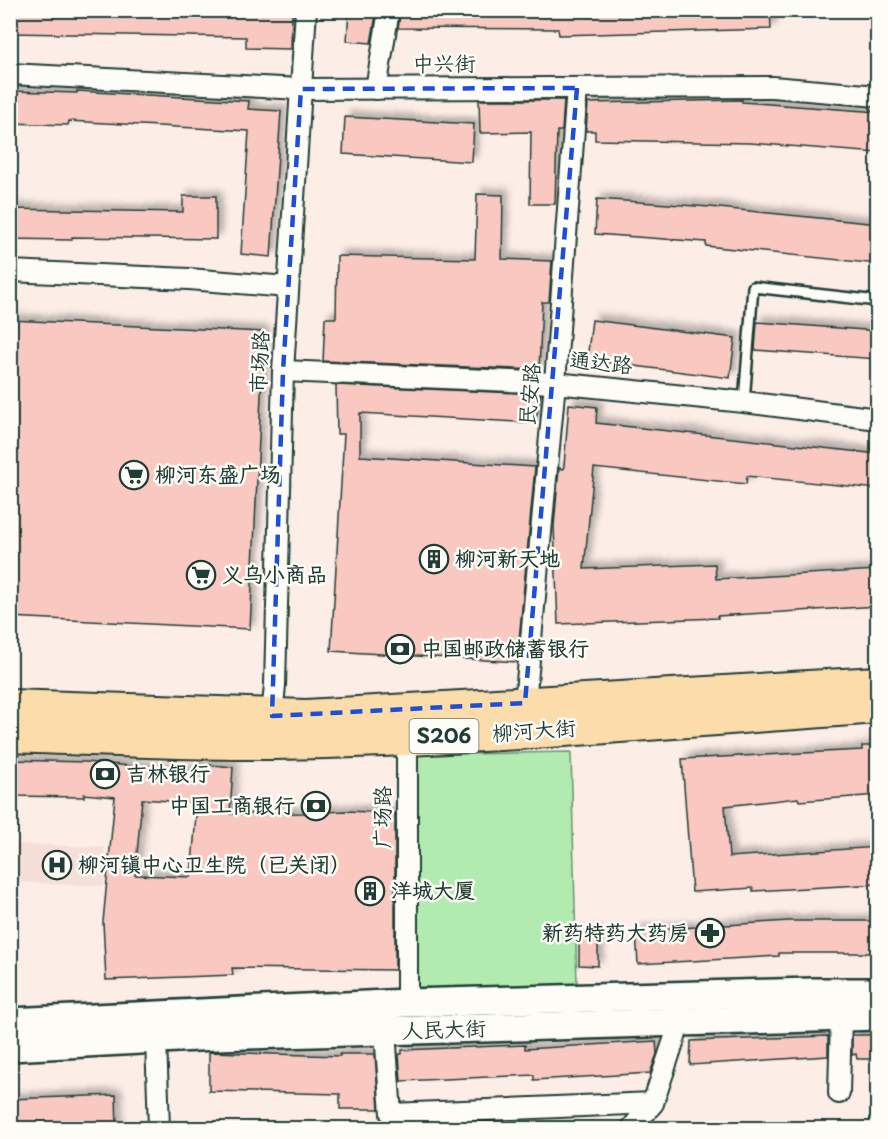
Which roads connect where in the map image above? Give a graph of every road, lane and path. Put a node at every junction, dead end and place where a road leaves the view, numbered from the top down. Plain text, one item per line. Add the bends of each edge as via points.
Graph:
1 (306, 10) edge
2 (389, 10) edge
3 (10, 74) edge
4 (577, 88) junction
5 (301, 89) junction
6 (376, 89) junction
7 (878, 96) edge
8 (10, 271) edge
9 (288, 287) junction
10 (878, 301) edge
11 (283, 371) junction
12 (555, 383) junction
13 (744, 402) junction
14 (878, 419) edge
15 (878, 683) edge
16 (525, 703) junction
17 (10, 706) edge
18 (878, 707) edge
19 (272, 716) junction
20 (10, 736) edge
21 (407, 739) junction
22 (878, 992) edge
23 (397, 1003) junction
24 (680, 1009) junction
25 (841, 1016) junction
26 (878, 1016) edge
27 (10, 1022) edge
28 (385, 1032) junction
29 (156, 1039) junction
30 (10, 1047) edge
31 (839, 1094) dead end
32 (653, 1103) junction
33 (159, 1128) edge
34 (632, 1128) edge

1 - 5 street, 市场路
2 - 6 street
3 - 5 street, 中兴街
4 - 6 street, 中兴街
4 - 7 street, 中兴街 via 772,87
4 - 12 street, 民安路
5 - 6 street, 中兴街
5 - 9 street, 市场路
8 - 9 street
9 - 11 street, 市场路
10 - 13 lane via 753,287
11 - 12 street, 通达路
11 - 19 street, 市场路
12 - 13 street, 通达路
12 - 16 street, 民安路
13 - 14 street, 通达路
15 - 16 main road, 柳河大街 / S206
16 - 19 main road, 柳河大街 / S206
17 - 19 main road, 柳河大街 / S206
18 - 21 main road, 柳河大街 / S206
20 - 21 main road, 柳河大街 / S206 via 273,743
21 - 23 street, 广场路
22 - 24 street, 人民大街
23 - 24 street, 人民大街
23 - 27 street, 人民大街
23 - 28 street, 广场路
24 - 25 street, 人民大街
24 - 28 street, 人民大街
24 - 32 street
25 - 26 street, 人民大街
25 - 31 street
28 - 29 street, 人民大街
28 - 32 street, 广场路 via 391,1114
29 - 30 street, 人民大街
29 - 33 street
32 - 34 street

